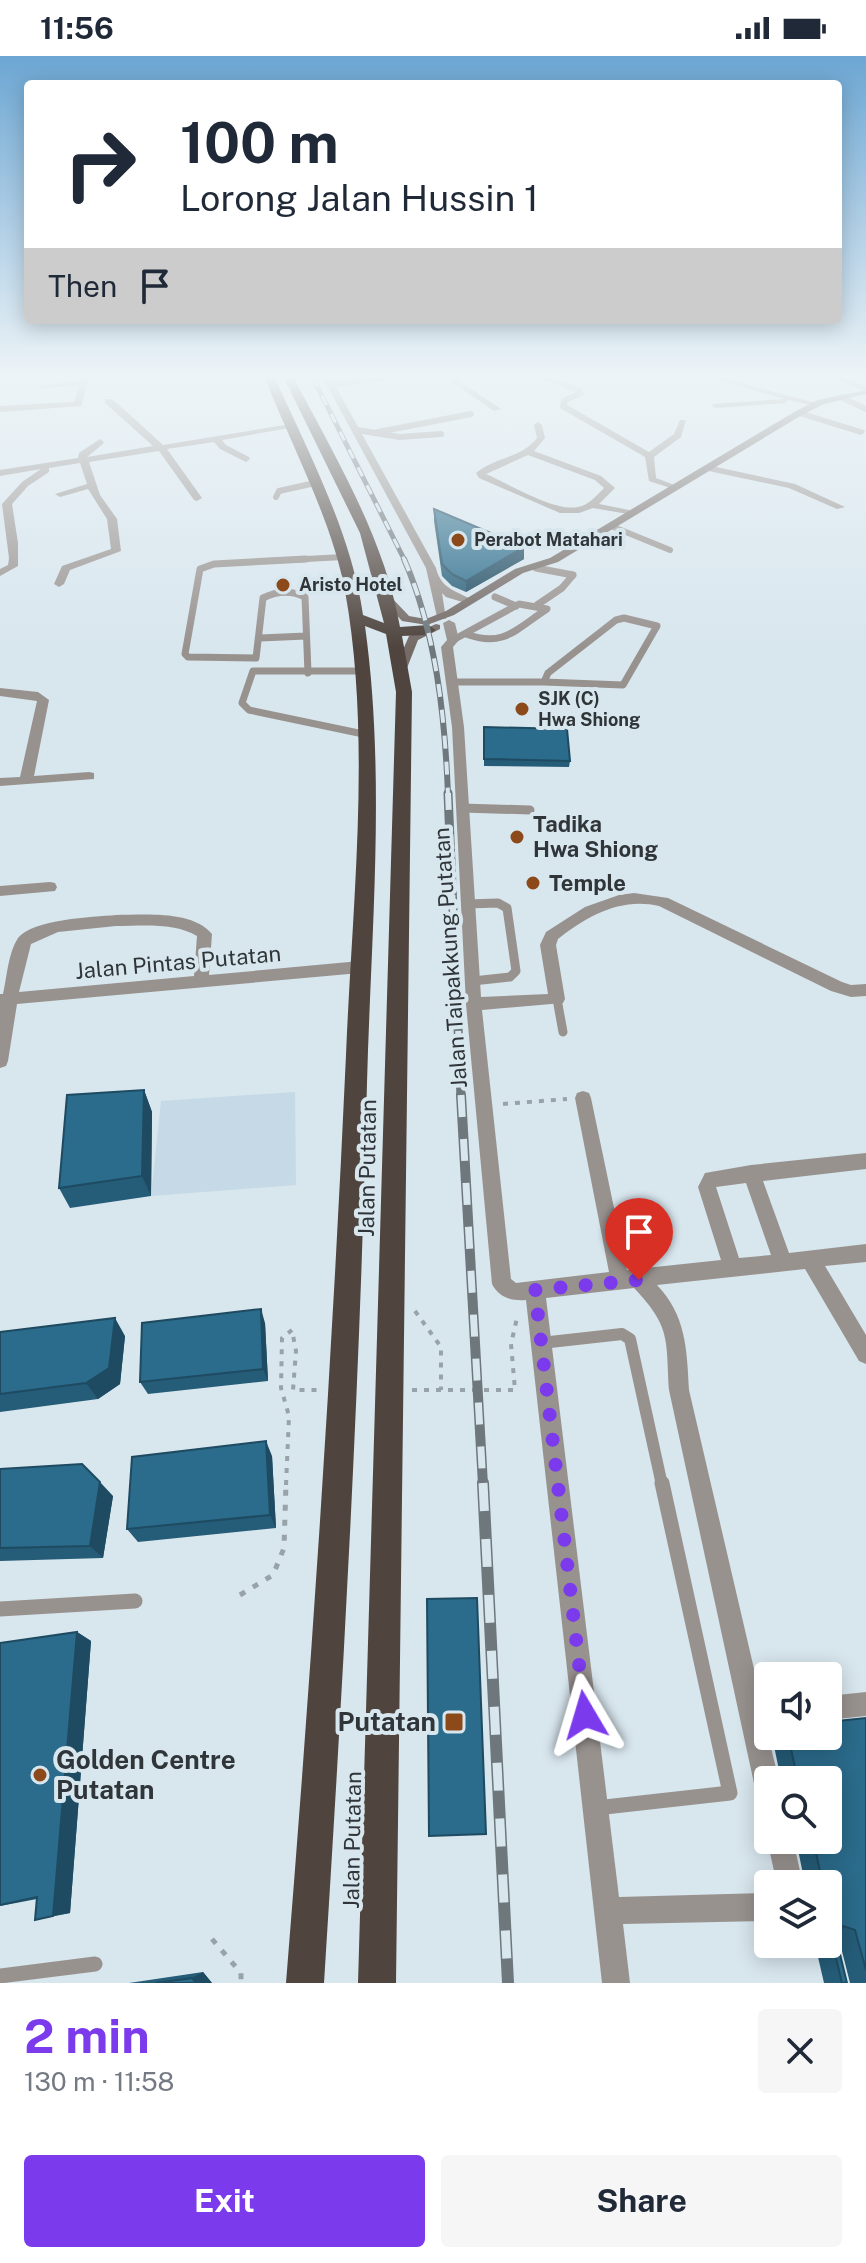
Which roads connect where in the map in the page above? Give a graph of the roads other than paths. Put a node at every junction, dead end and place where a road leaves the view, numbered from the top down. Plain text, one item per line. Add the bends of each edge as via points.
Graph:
1 (39, 468) edge
2 (49, 468) edge
3 (86, 468) edge
4 (176, 468) edge
5 (310, 468) edge
6 (331, 468) edge
7 (336, 468) edge
8 (378, 468) edge
9 (492, 468) edge
10 (568, 468) edge
11 (651, 468) edge
12 (707, 468) joint
13 (19, 471) junction
14 (0, 473) edge
15 (312, 476) junction
16 (30, 480) junction
17 (92, 485) junction
18 (674, 488) junction
19 (60, 494) dead end
20 (276, 497) dead end
21 (197, 498) dead end
22 (592, 505) junction
23 (840, 507) dead end
24 (4, 508) edge
25 (631, 513) junction
26 (611, 526) junction
27 (670, 550) dead end
28 (343, 557) junction
29 (554, 560) junction
30 (536, 568) junction
31 (0, 573) edge
32 (573, 575) junction
33 (437, 583) junction
34 (59, 584) dead end
35 (495, 597) junction
36 (388, 600) junction
37 (469, 601) junction
38 (537, 605) junction
39 (516, 606) junction
40 (358, 618) junction
41 (445, 620) junction
42 (428, 630) junction
43 (394, 632) junction
44 (306, 636) junction
45 (459, 637) junction
46 (260, 638) junction
47 (256, 658) junction
48 (253, 671) junction
49 (308, 673) junction
50 (403, 680) junction
51 (453, 682) junction
52 (544, 682) junction
53 (365, 683) junction
54 (0, 692) edge
55 (368, 735) junction
56 (89, 776) dead end
57 (26, 781) junction
58 (0, 782) edge
59 (462, 808) junction
60 (530, 810) dead end
61 (50, 887) dead end
62 (0, 891) edge
63 (467, 904) junction
64 (360, 967) junction
65 (473, 981) junction
66 (201, 982) junction
67 (866, 990) edge
68 (557, 999) junction
69 (6, 1000) edge
70 (474, 1004) junction
71 (563, 1032) dead end
72 (0, 1061) edge
73 (583, 1098) road end
74 (866, 1161) edge
75 (751, 1173) junction
76 (866, 1253) edge
77 (810, 1259) junction
78 (783, 1262) junction
79 (733, 1268) junction
80 (630, 1281) junction
81 (535, 1290) junction
82 (541, 1343) junction
83 (866, 1354) edge
84 (135, 1601) dead end
85 (0, 1609) edge
86 (754, 1692) edge
87 (866, 1704) edge
88 (842, 1707) edge
89 (596, 1808) junction
90 (754, 1907) edge
91 (609, 1911) junction
92 (95, 1964) dead end
93 (0, 1976) edge
94 (305, 1983) edge
95 (377, 1983) edge
96 (616, 1983) edge

1 - 13 street
2 - 16 street
3 - 17 street
4 - 21 street
5 - 15 highway, Jalan Putatan
6 - 15 highway
7 - 36 highway, Jalan Putatan via 367,533
8 - 33 street, Jalan Taipakkung Putatan
9 - 22 street via 481,473 560,510
10 - 22 street via 608,484 610,488
11 - 18 street via 652,479
12 - 18 main road
12 - 23 street via 792,486
13 - 14 street
13 - 16 street
15 - 20 lane
15 - 28 highway, Jalan Putatan
16 - 24 street
17 - 19 street
17 - 34 street via 112,519 116,551 66,568
18 - 25 main road
22 - 25 street
24 - 31 street via 15,544 13,566
25 - 26 main road
26 - 27 lane
26 - 29 main road
28 - 40 highway, Jalan Putatan
28 - 47 lane via 200,569 185,654
29 - 30 main road
29 - 32 lane
30 - 32 lane
30 - 35 main road
30 - 37 main road via 519,571
32 - 38 lane
33 - 37 street via 450,595
33 - 41 street, Jalan Taipakkung Putatan
35 - 39 lane
35 - 41 main road
36 - 41 main road via 414,622
36 - 43 highway, Jalan Putatan
37 - 41 main road
38 - 39 lane
38 - 45 lane via 546,612 499,640
39 - 45 lane
40 - 43 highway
40 - 53 highway, Jalan Putatan
41 - 42 main road
41 - 45 street, Jalan Taipakkung Putatan
42 - 43 highway
42 - 50 main road via 413,638
43 - 50 highway, Jalan Putatan
44 - 46 lane
44 - 46 lane via 305,597 270,594 263,598
44 - 49 lane
45 - 51 street, Jalan Taipakkung Putatan via 447,647
46 - 47 lane
47 - 48 lane
48 - 49 lane
48 - 55 lane via 242,703 249,710
49 - 53 lane
50 - 53 highway via 385,688
50 - 95 highway, Jalan Putatan
51 - 52 lane
51 - 59 street, Jalan Taipakkung Putatan
52 - 52 lane via 618,687 657,626 616,620 548,673
53 - 55 highway, Jalan Putatan
54 - 57 street via 43,700
55 - 64 highway, Jalan Putatan
56 - 57 street
57 - 58 street
59 - 60 lane
59 - 63 street, Jalan Taipakkung Putatan
61 - 62 street
63 - 65 street, Jalan Taipakkung Putatan
63 - 65 lane via 498,903 507,908 516,971 510,977
64 - 66 street, Jalan Pintas Putatan
64 - 94 highway, Jalan Putatan via 332,1607
65 - 70 street, Jalan Taipakkung Putatan
66 - 69 street, Jalan Pintas Putatan
66 - 69 street via 205,934 198,927 145,919 33,933 21,945
67 - 68 street via 837,987 663,902 633,896 551,936
68 - 70 street
68 - 71 lane
69 - 72 street
70 - 81 street, Jalan Taipakkung Putatan via 502,1284 507,1290
73 - 80 street
74 - 75 street
75 - 78 street
75 - 79 street via 711,1179 707,1187
76 - 77 street
77 - 78 street
77 - 83 street
78 - 79 street
79 - 80 street
80 - 81 street
80 - 86 street via 662,1304 676,1341 679,1390
81 - 82 street
82 - 89 street
82 - 89 lane via 622,1334 630,1339 730,1793
84 - 85 lane
87 - 88 street
89 - 91 street
90 - 91 street
91 - 96 street
92 - 93 lane

